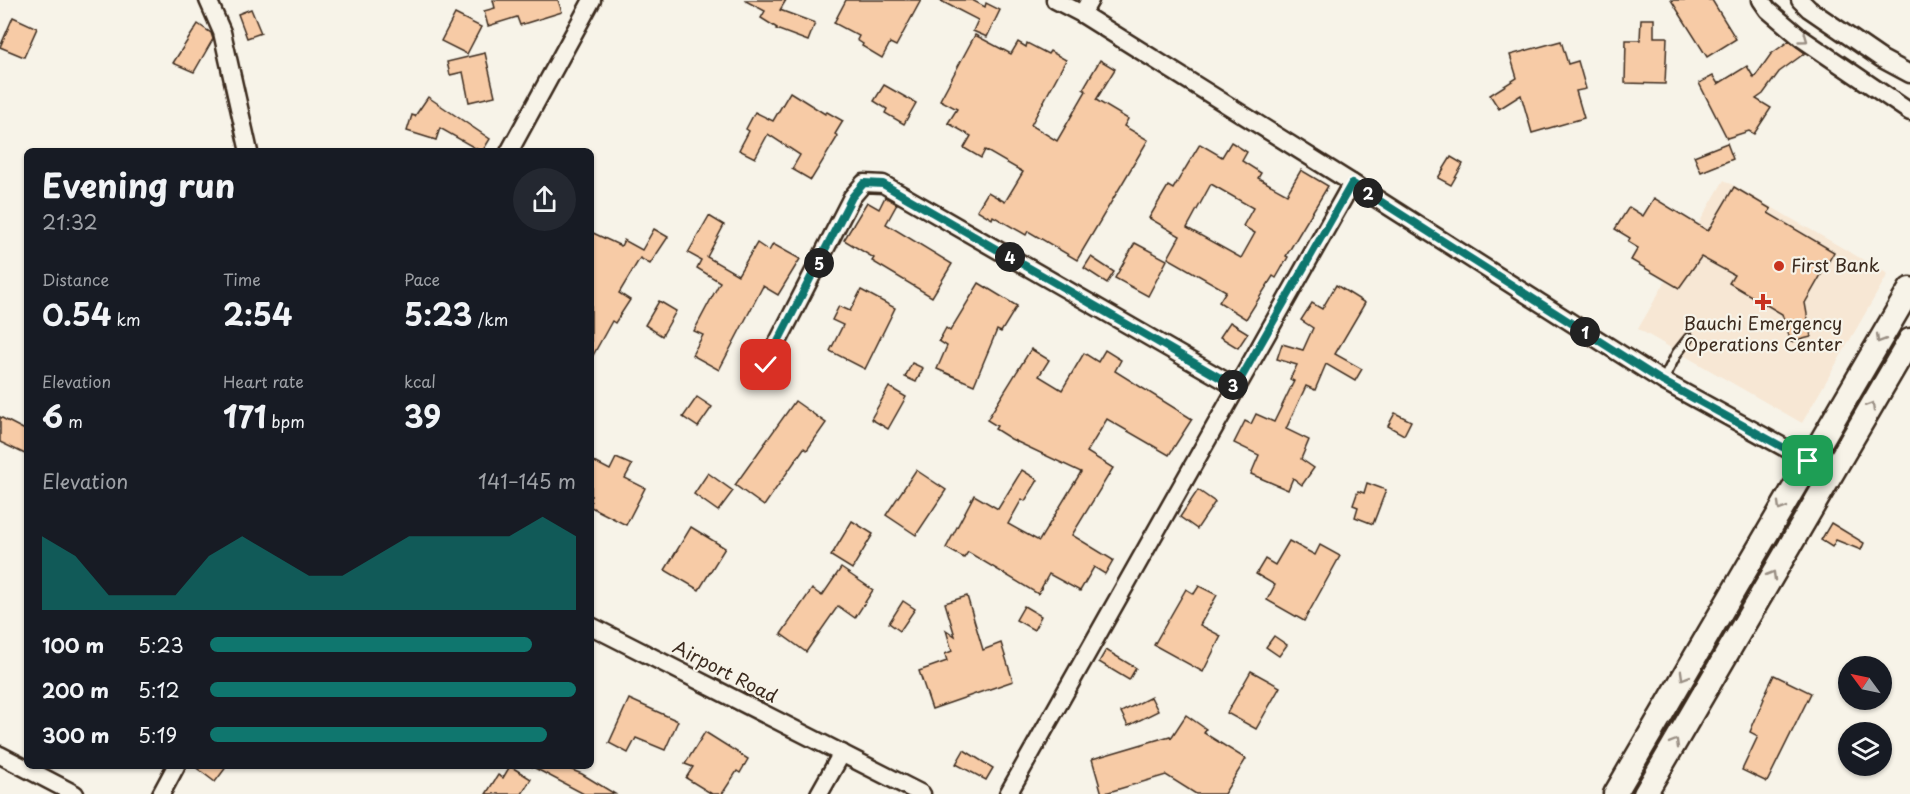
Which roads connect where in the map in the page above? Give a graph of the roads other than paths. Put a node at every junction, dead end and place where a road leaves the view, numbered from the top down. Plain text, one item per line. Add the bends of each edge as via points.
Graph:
1 (208, 0) edge
2 (592, 0) edge
3 (1055, 0) edge
4 (1761, 0) edge
5 (1800, 0) edge
6 (1086, 7) edge
7 (1910, 74) edge
8 (1910, 112) edge
9 (248, 148) edge
10 (511, 148) edge
11 (1352, 183) junction
12 (1910, 289) edge
13 (1689, 338) dead end
14 (1910, 340) edge
15 (766, 365) dead end
16 (1662, 381) junction
17 (1236, 387) junction
18 (1808, 461) junction
19 (1831, 473) junction
20 (594, 628) edge
21 (842, 753) junction
22 (0, 755) edge
23 (24, 767) edge
24 (27, 769) edge
25 (174, 769) edge
26 (75, 794) edge
27 (161, 794) edge
28 (819, 794) edge
29 (922, 794) edge
30 (1008, 794) edge
31 (1615, 794) edge
32 (1645, 794) edge

1 - 9 street via 222,32
2 - 10 street
3 - 6 street
4 -> 8 street via 1801,38
5 - 7 street
6 - 11 street
11 - 16 street
11 - 17 street
12 -> 18 street
13 - 16 lane
19 -> 14 street
15 - 17 street via 852,197 864,183 883,184
16 - 18 street
17 - 30 street
18 - 19 street
18 -> 31 street
32 -> 19 street
20 - 21 street, Airport Road
21 - 28 street
21 - 29 street, Airport Road
22 - 23 street
24 - 26 street
25 - 27 street

